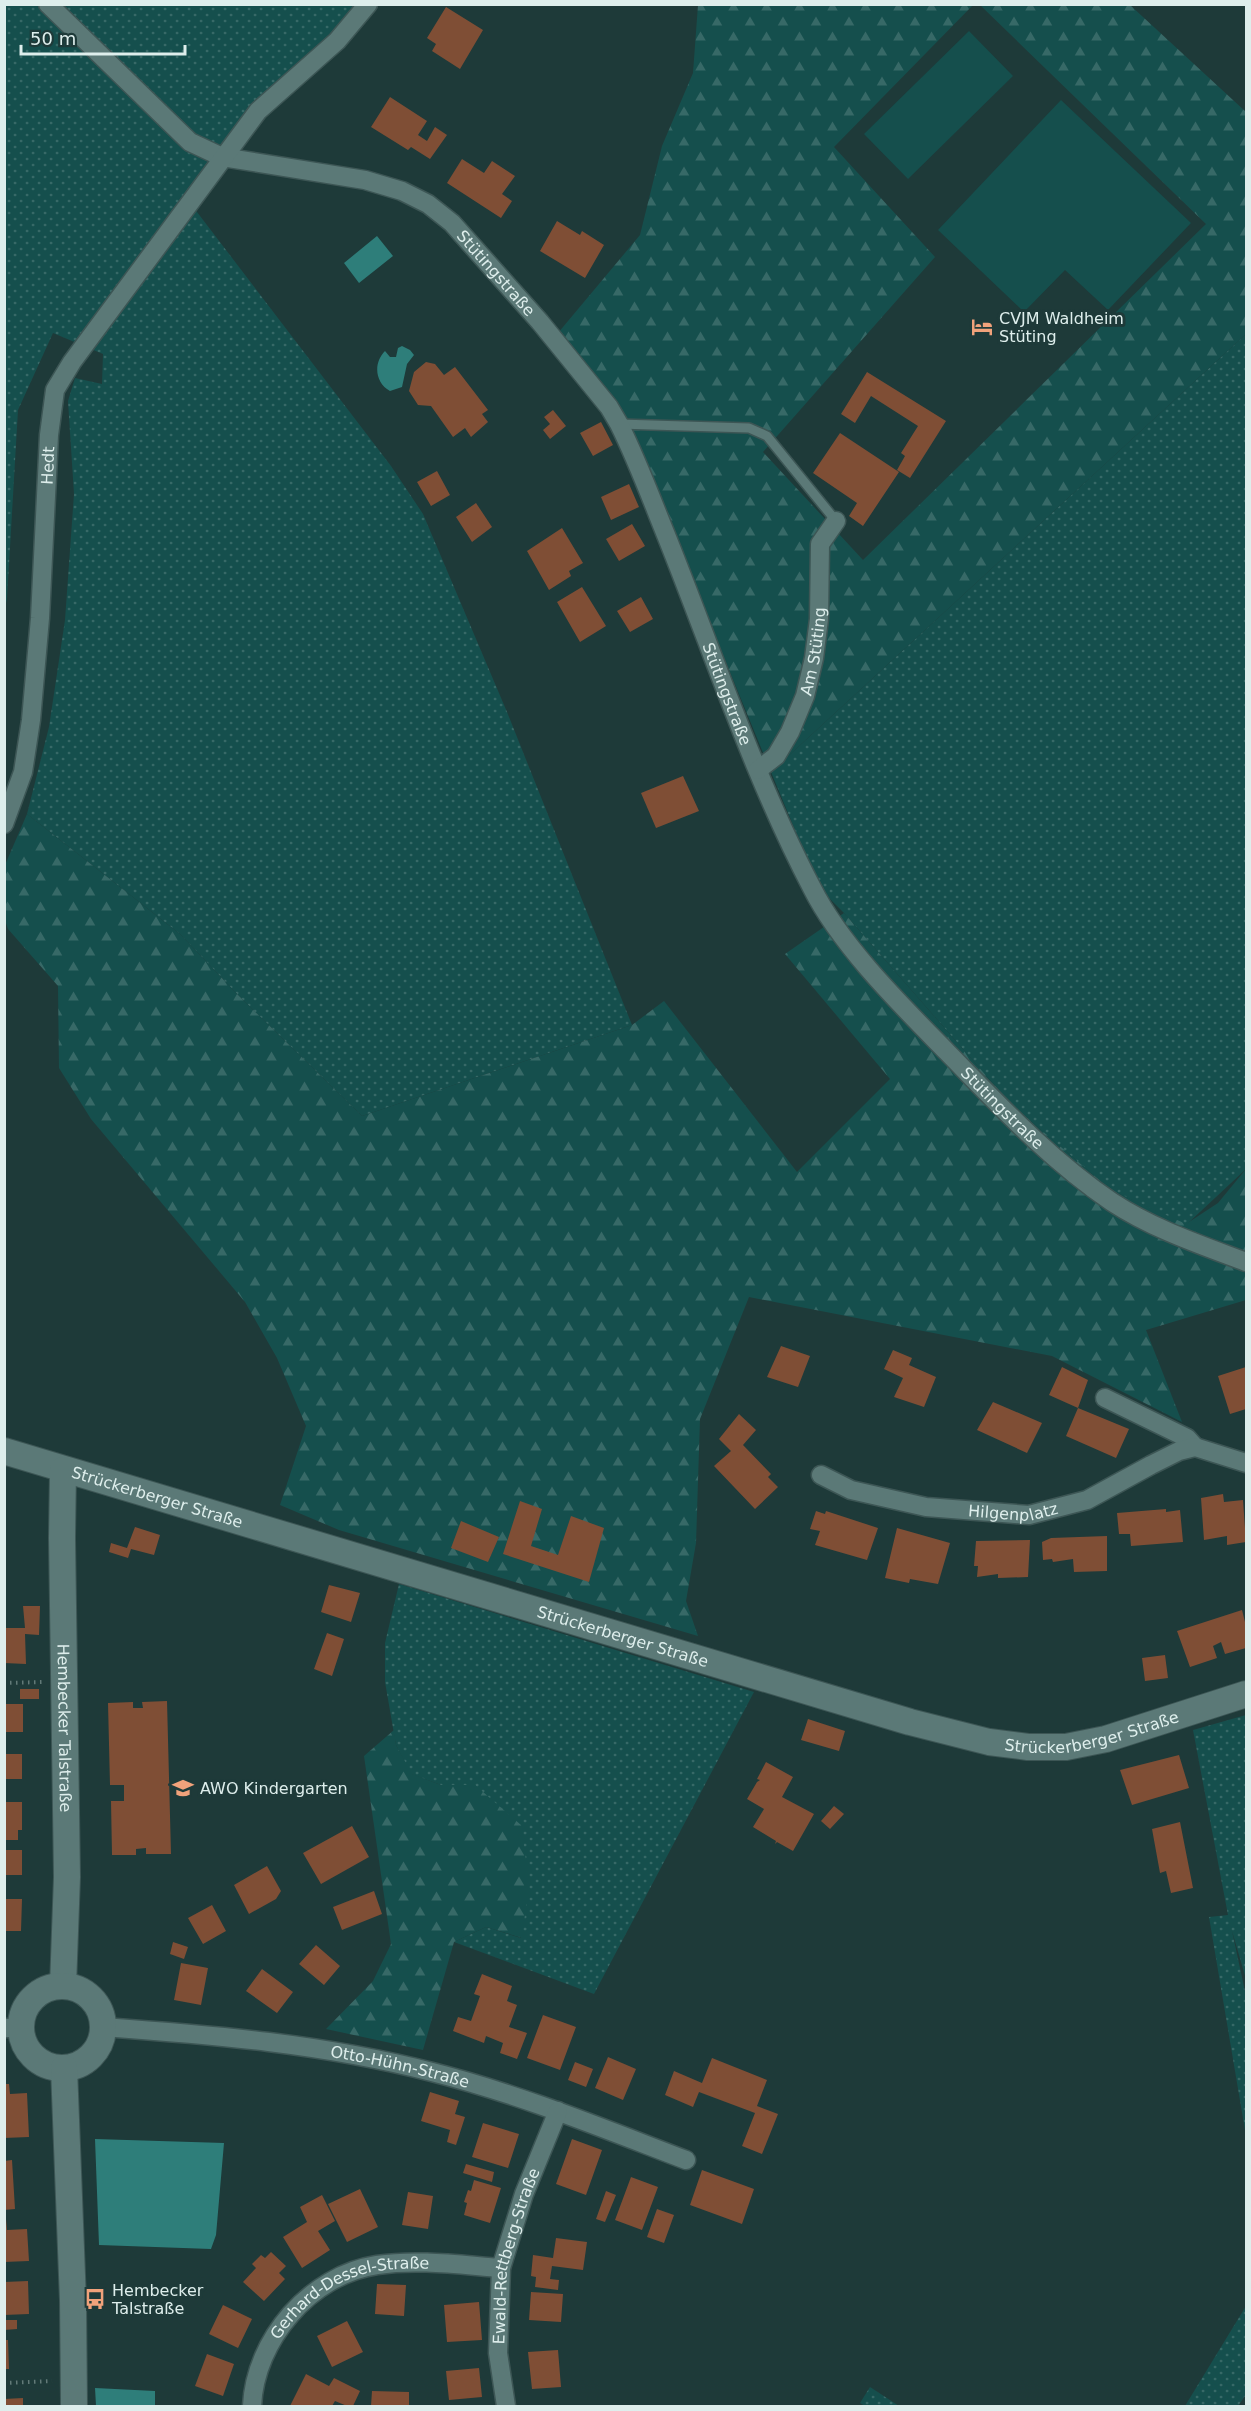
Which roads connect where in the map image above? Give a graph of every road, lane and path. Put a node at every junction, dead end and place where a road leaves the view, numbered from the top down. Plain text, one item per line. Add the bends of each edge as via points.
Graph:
1 (48, 4) edge
2 (368, 4) edge
3 (222, 157) junction
4 (619, 424) junction
5 (836, 521) joint
6 (758, 770) junction
7 (4, 824) edge
8 (1246, 1262) edge
9 (1106, 1398) dead end
10 (1196, 1447) junction
11 (4, 1452) edge
12 (1246, 1463) edge
13 (63, 1470) junction
14 (821, 1475) dead end
15 (65, 1682) junction
16 (4, 1683) edge
17 (1246, 1694) edge
18 (63, 1986) junction
19 (103, 2027) junction
20 (13, 2028) edge
21 (64, 2068) junction
22 (558, 2111) junction
23 (686, 2160) dead end
24 (501, 2268) junction
25 (52, 2381) dead end
26 (4, 2383) edge
27 (74, 2406) edge
28 (252, 2406) edge
29 (506, 2406) edge

1 - 3 street, Stütingstraße via 190,141
2 - 3 street via 337,41 258,111
3 - 4 street, Stütingstraße via 365,180 429,204 452,223 540,322
3 - 7 street, Hedt via 55,390 31,720 22,772
4 - 5 lane via 749,428 767,436
4 - 6 street, Stütingstraße
5 - 6 street, Am Stüting via 820,544 819,619 805,696 776,756
6 - 8 street, Stütingstraße via 811,888 836,927 904,1008 1016,1122 1114,1203 1155,1225
9 - 10 street via 1187,1438
10 - 12 street
10 - 14 street, Hilgenplatz via 1179,1451 1087,1500 1029,1515 926,1507 851,1490
11 - 13 main road, Strückerberger Straße
13 - 15 main road, Hembecker Talstraße
13 - 17 main road, Strückerberger Straße via 910,1722 989,1742 1066,1747 1106,1739
15 - 16 path
15 - 18 main road, Hembecker Talstraße via 67,1877
18 - 19 main road via 89,1996 98,2007
18 - 20 main road via 38,1994
19 - 21 main road via 98,2047 89,2058
19 - 22 street, Otto-Hühn-Straße via 222,2036 336,2051 433,2072
20 - 21 main road via 37,2059
21 - 27 main road
22 - 23 street, Otto-Hühn-Straße
22 - 24 street, Ewald-Rettberg-Straße via 524,2194
24 - 28 street, Gerhard-Dessel-Straße via 419,2263 375,2265 338,2277 294,2309 274,2335 259,2367
24 - 29 street, Ewald-Rettberg-Straße via 498,2353
25 - 26 path

